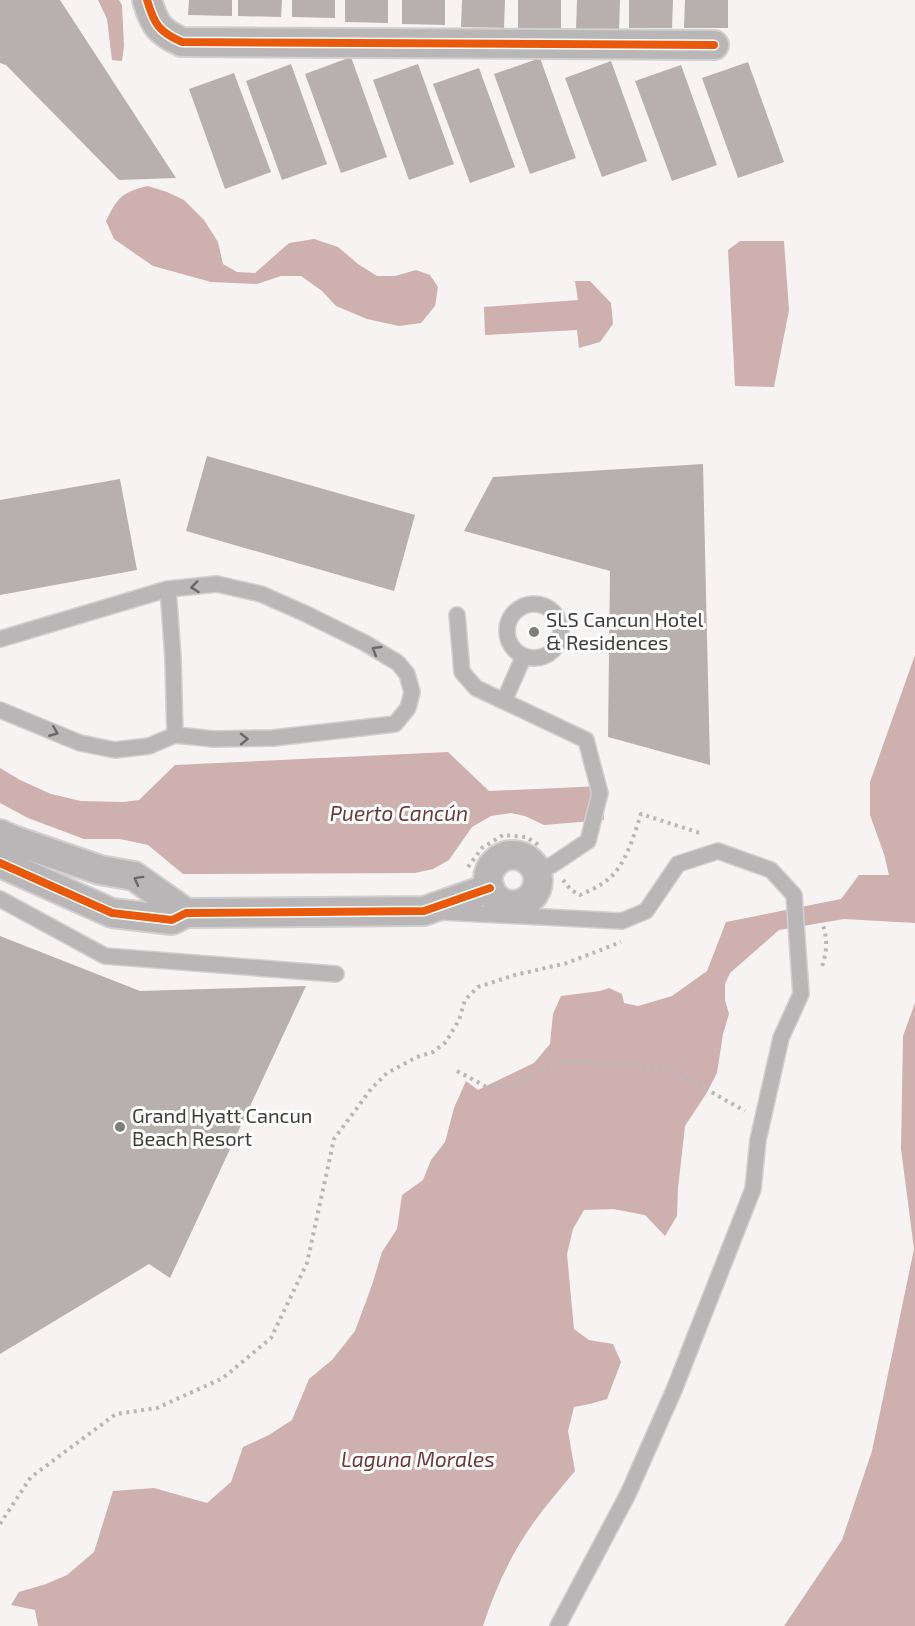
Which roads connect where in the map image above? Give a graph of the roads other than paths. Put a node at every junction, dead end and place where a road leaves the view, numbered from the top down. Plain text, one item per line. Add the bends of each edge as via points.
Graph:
1 (147, 0) edge
2 (714, 45) dead end
3 (168, 590) junction
4 (457, 615) dead end
5 (0, 639) edge
6 (524, 656) dead end
7 (504, 701) junction
8 (0, 710) edge
9 (175, 735) junction
10 (0, 834) edge
11 (0, 862) edge
12 (544, 867) joint
13 (0, 899) edge
14 (424, 911) junction
15 (186, 913) junction
16 (336, 974) dead end
17 (558, 1626) edge

1 - 2 street via 152,17 166,35 182,42
3 - 5 lane
3 - 9 lane
9 -> 3 lane via 273,738 394,724 408,708 412,692 407,674 398,663 261,594 217,584
4 - 7 lane via 462,672 476,688
6 - 7 lane
7 - 12 lane via 586,740 600,793 588,841
8 -> 9 lane via 80,743 115,750 149,746
15 -> 10 street via 134,876 100,870
11 - 15 street via 112,914 172,920
12 - 14 street via 521,855 504,856 491,867 490,888
13 - 16 lane via 105,956
14 - 15 street
14 - 17 lane via 622,921 646,911 678,864 718,851 771,870 794,895 801,994 781,1038 758,1140 753,1190 628,1494

